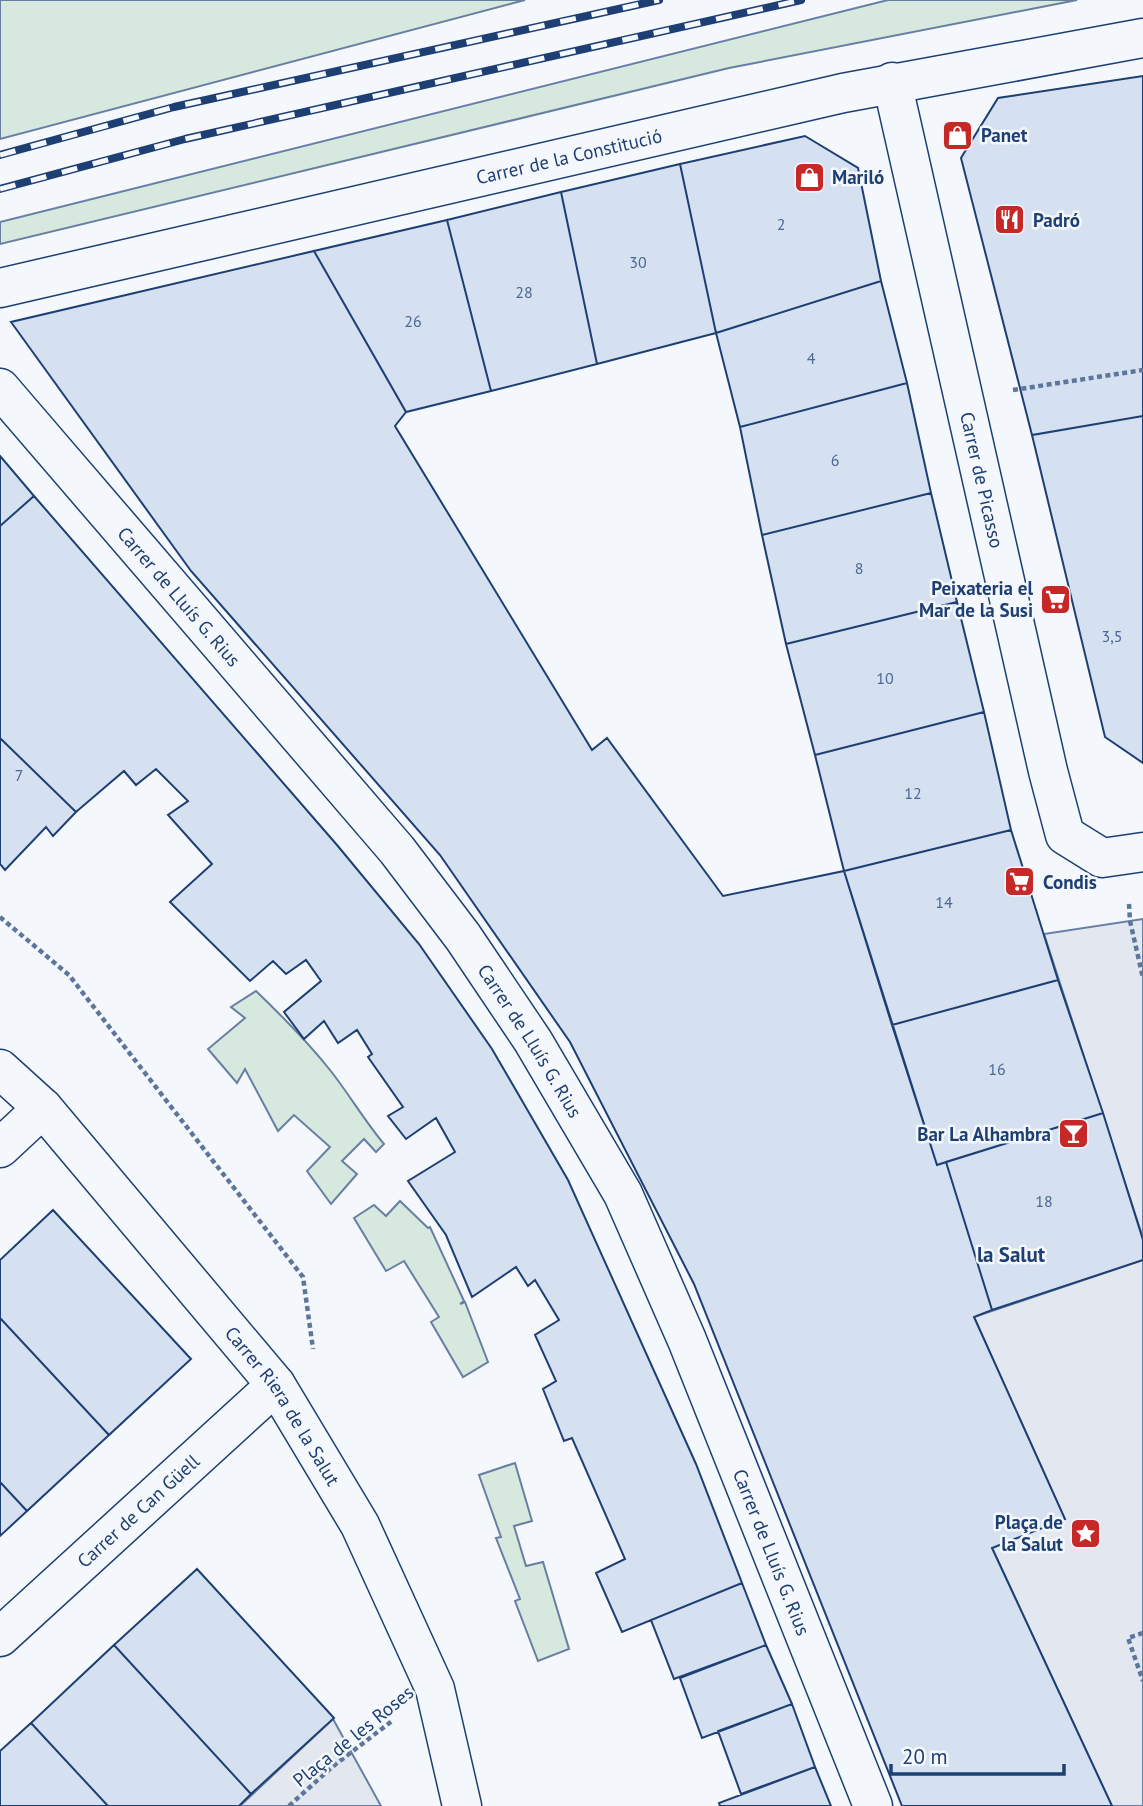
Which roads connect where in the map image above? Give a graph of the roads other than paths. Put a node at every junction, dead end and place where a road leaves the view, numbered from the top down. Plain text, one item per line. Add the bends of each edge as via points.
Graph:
1 (1143, 38) edge
2 (892, 82) junction
3 (0, 288) edge
4 (0, 388) edge
5 (1124, 855) edge
6 (0, 1069) edge
7 (43, 1108) junction
8 (0, 1148) edge
9 (276, 1385) junction
10 (0, 1637) edge
11 (462, 1806) edge
12 (873, 1806) edge

1 - 2 street, Carrer de la Constitució
2 - 3 street, Carrer de la Constitució
2 - 5 street, Carrer de Picasso via 1065,835
4 - 12 street, Carrer de Lluís G. Rius via 397,850 533,1041 628,1206 692,1353
6 - 7 street, Carrer Riera de la Salut
7 - 8 street
7 - 9 street, Carrer Riera de la Salut
9 - 10 street, Carrer de Can Güell
9 - 11 street, Carrer Riera de la Salut via 360,1525 435,1689

